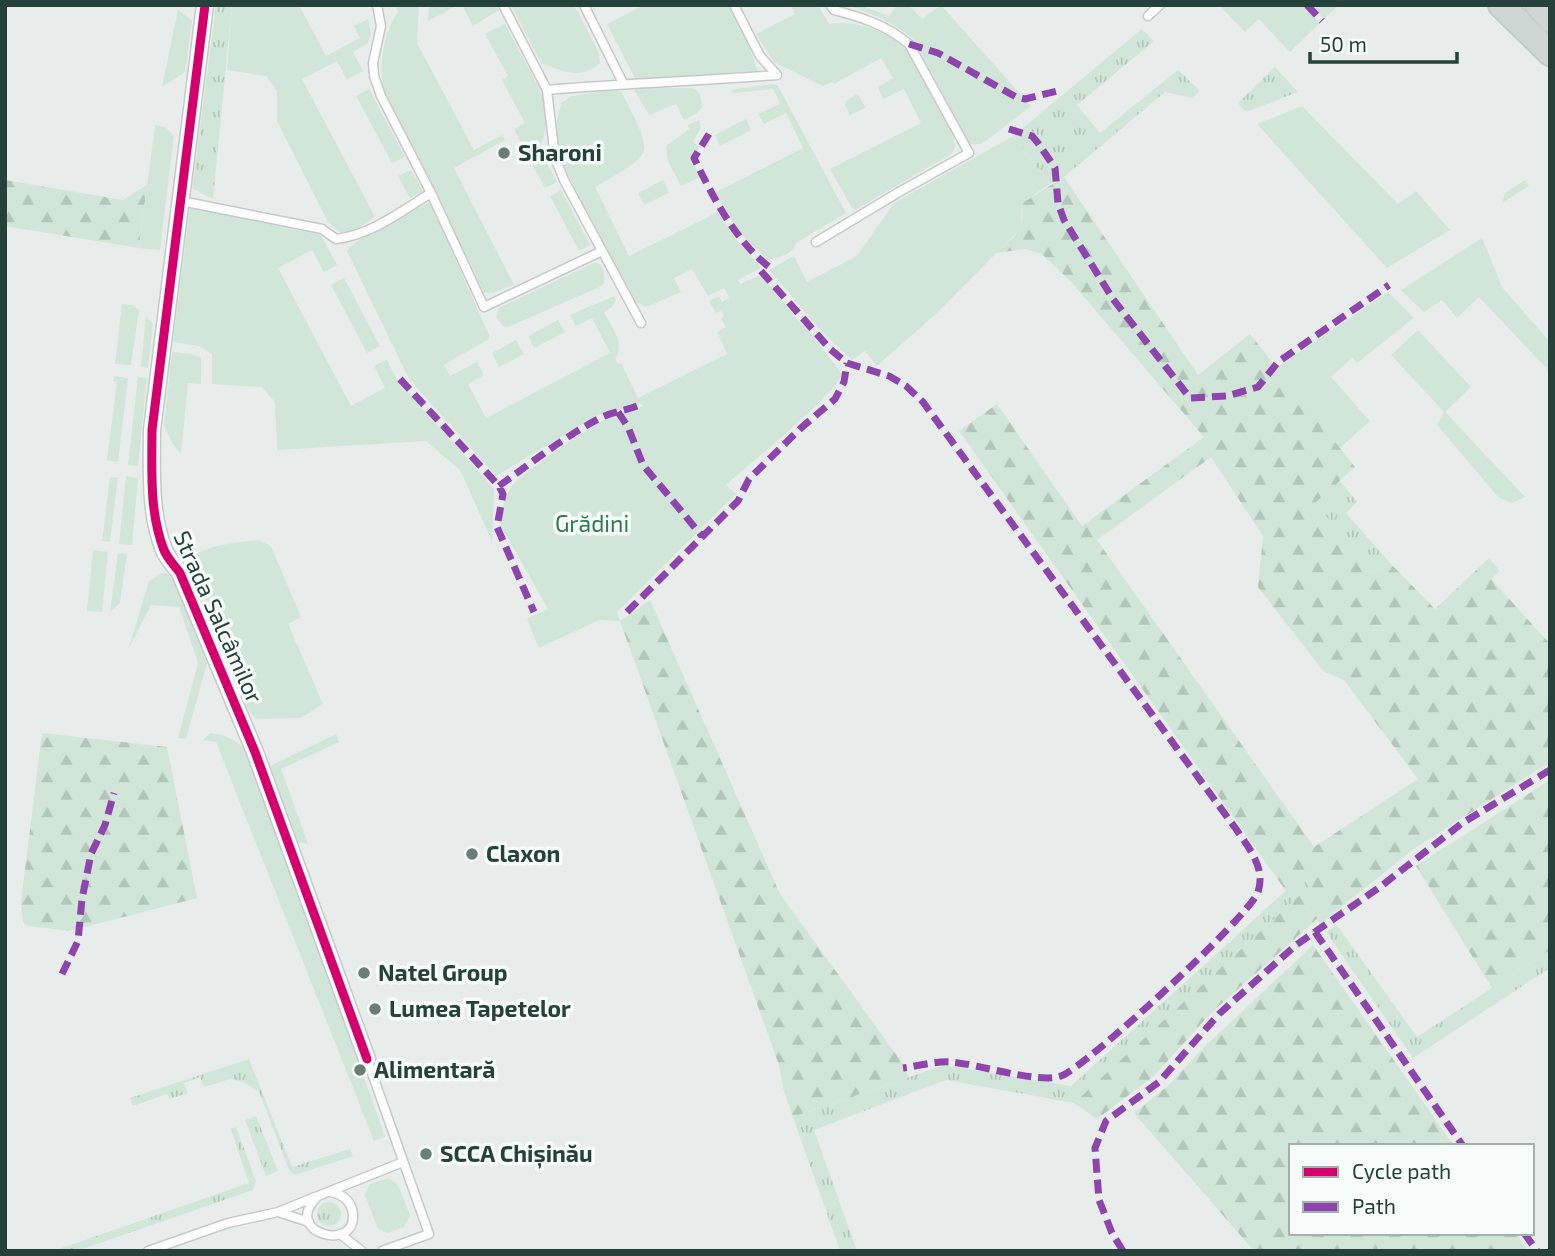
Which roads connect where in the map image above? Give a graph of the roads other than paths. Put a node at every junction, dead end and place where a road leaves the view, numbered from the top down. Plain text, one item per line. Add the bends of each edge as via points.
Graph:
1 (205, 5) edge
2 (377, 5) edge
3 (503, 5) edge
4 (584, 5) edge
5 (734, 5) edge
6 (830, 5) edge
7 (1160, 5) edge
8 (1501, 5) edge
9 (1538, 5) edge
10 (1148, 16) dead end
11 (1550, 19) edge
12 (1550, 53) edge
13 (623, 83) junction
14 (547, 90) junction
15 (431, 193) junction
16 (181, 201) junction
17 (816, 242) dead end
18 (602, 251) junction
19 (641, 323) dead end
20 (367, 1059) joint
21 (403, 1162) junction
22 (331, 1192) junction
23 (318, 1196) junction
24 (278, 1212) junction
25 (309, 1222) junction
26 (340, 1234) junction
27 (148, 1251) edge
28 (362, 1251) edge
29 (383, 1251) edge

1 - 16 street, Strada Salcâmilor
2 - 15 lane via 381,26 374,76
3 - 14 lane
4 - 13 lane
5 - 13 lane via 760,56 777,75
6 - 17 lane via 894,31 909,44 969,153
7 - 10 lane
8 - 12 main road
9 - 11 main road
13 - 14 lane
14 - 18 lane via 555,158
15 - 16 lane via 376,226 336,239 322,229
15 - 18 lane via 484,307
16 - 20 street, Strada Salcâmilor via 152,430 157,525 165,553 185,583 256,752
18 - 19 lane
20 - 21 lane, Strada Salcâmilor
21 - 22 lane
21 - 29 lane, Strada Salcâmilor via 429,1234
22 - 23 lane
22 - 26 lane via 344,1197 352,1209 350,1223
23 - 24 lane
23 - 25 lane via 309,1207
24 - 25 lane
24 - 27 lane via 228,1223
25 - 26 lane via 318,1233
26 - 28 lane

